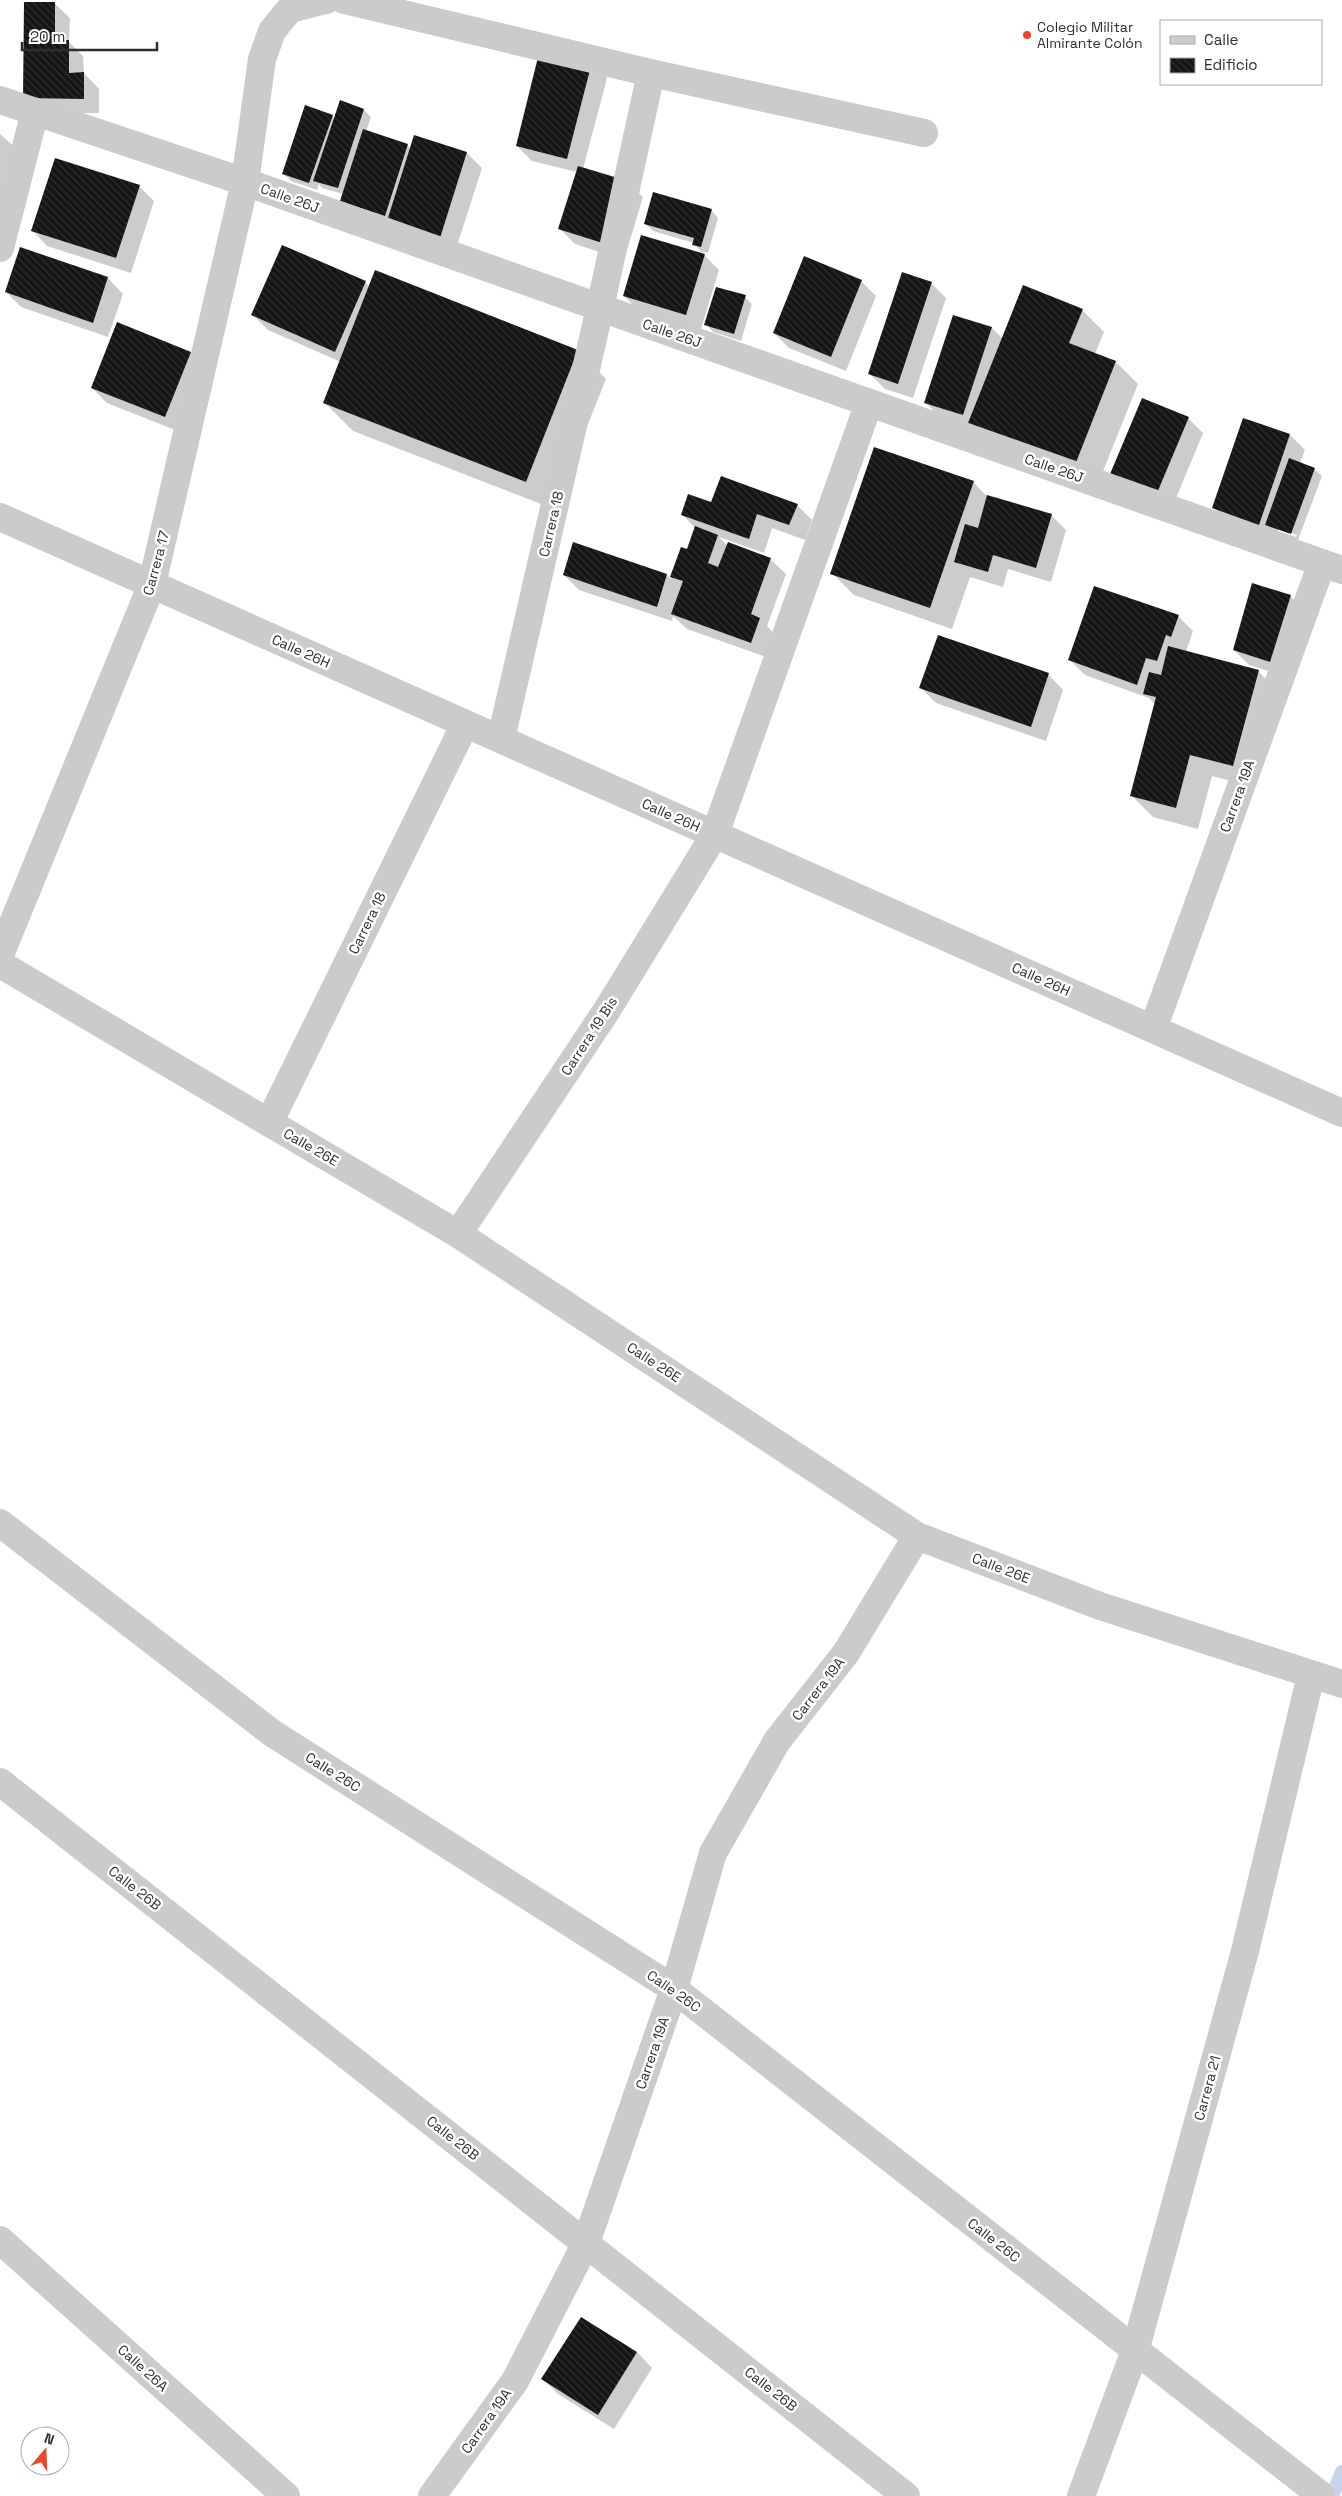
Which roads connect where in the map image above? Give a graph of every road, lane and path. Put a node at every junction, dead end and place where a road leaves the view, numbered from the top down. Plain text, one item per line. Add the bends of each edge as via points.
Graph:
1 (326, 0) edge
2 (344, 0) edge
3 (651, 73) junction
4 (0, 100) edge
5 (35, 112) junction
6 (924, 133) dead end
7 (245, 182) junction
8 (0, 248) edge
9 (600, 308) junction
10 (869, 403) junction
11 (0, 517) edge
12 (1332, 567) edge
13 (152, 584) junction
14 (465, 724) junction
15 (501, 739) junction
16 (715, 834) junction
17 (0, 955) edge
18 (0, 964) edge
19 (1153, 1029) junction
20 (1342, 1113) edge
21 (270, 1123) junction
22 (458, 1234) junction
23 (0, 1523) edge
24 (917, 1536) junction
25 (1311, 1675) junction
26 (1342, 1684) edge
27 (0, 1782) edge
28 (674, 1989) junction
29 (0, 2240) edge
30 (586, 2243) junction
31 (1135, 2351) junction
32 (1313, 2489) edge
33 (286, 2496) edge
34 (432, 2496) edge
35 (906, 2496) edge
36 (1082, 2496) edge

1 - 7 street, Carrera 17 via 290,9 272,31 262,59
2 - 3 street
3 - 6 street
3 - 9 street, Carrera 18
4 - 5 street, Calle 26J
5 - 7 street, Calle 26J
5 - 8 street
7 - 9 street, Calle 26J
7 - 13 street, Carrera 17
9 - 10 street, Calle 26J
9 - 15 street, Carrera 18
10 - 12 street, Calle 26J
10 - 16 street, Carrera 19 Bis
11 - 13 street, Calle 26H
12 - 19 street, Carrera 19A
13 - 14 street, Calle 26H
13 - 17 street, Carrera 17
14 - 15 street, Calle 26H
14 - 21 street, Carrera 18
15 - 16 street, Calle 26H
16 - 19 street, Calle 26H
16 - 22 street, Carrera 19 Bis via 607,1010
18 - 21 street, Calle 26E
19 - 20 street, Calle 26H
21 - 22 street, Calle 26E
22 - 24 street, Calle 26E
23 - 28 street, Calle 26C via 272,1733
24 - 25 street, Calle 26E via 1100,1606
24 - 28 street, Carrera 19A via 846,1654 778,1741 713,1853
25 - 26 street, Calle 26E
25 - 31 street, Carrera 21 via 1246,1951
27 - 30 street, Calle 26B
28 - 30 street, Carrera 19A
28 - 31 street, Calle 26C
29 - 33 street, Calle 26A
30 - 34 street, Carrera 19A via 515,2381
30 - 35 street, Calle 26B
31 - 32 street, Calle 26C
31 - 36 street, Carrera 21

